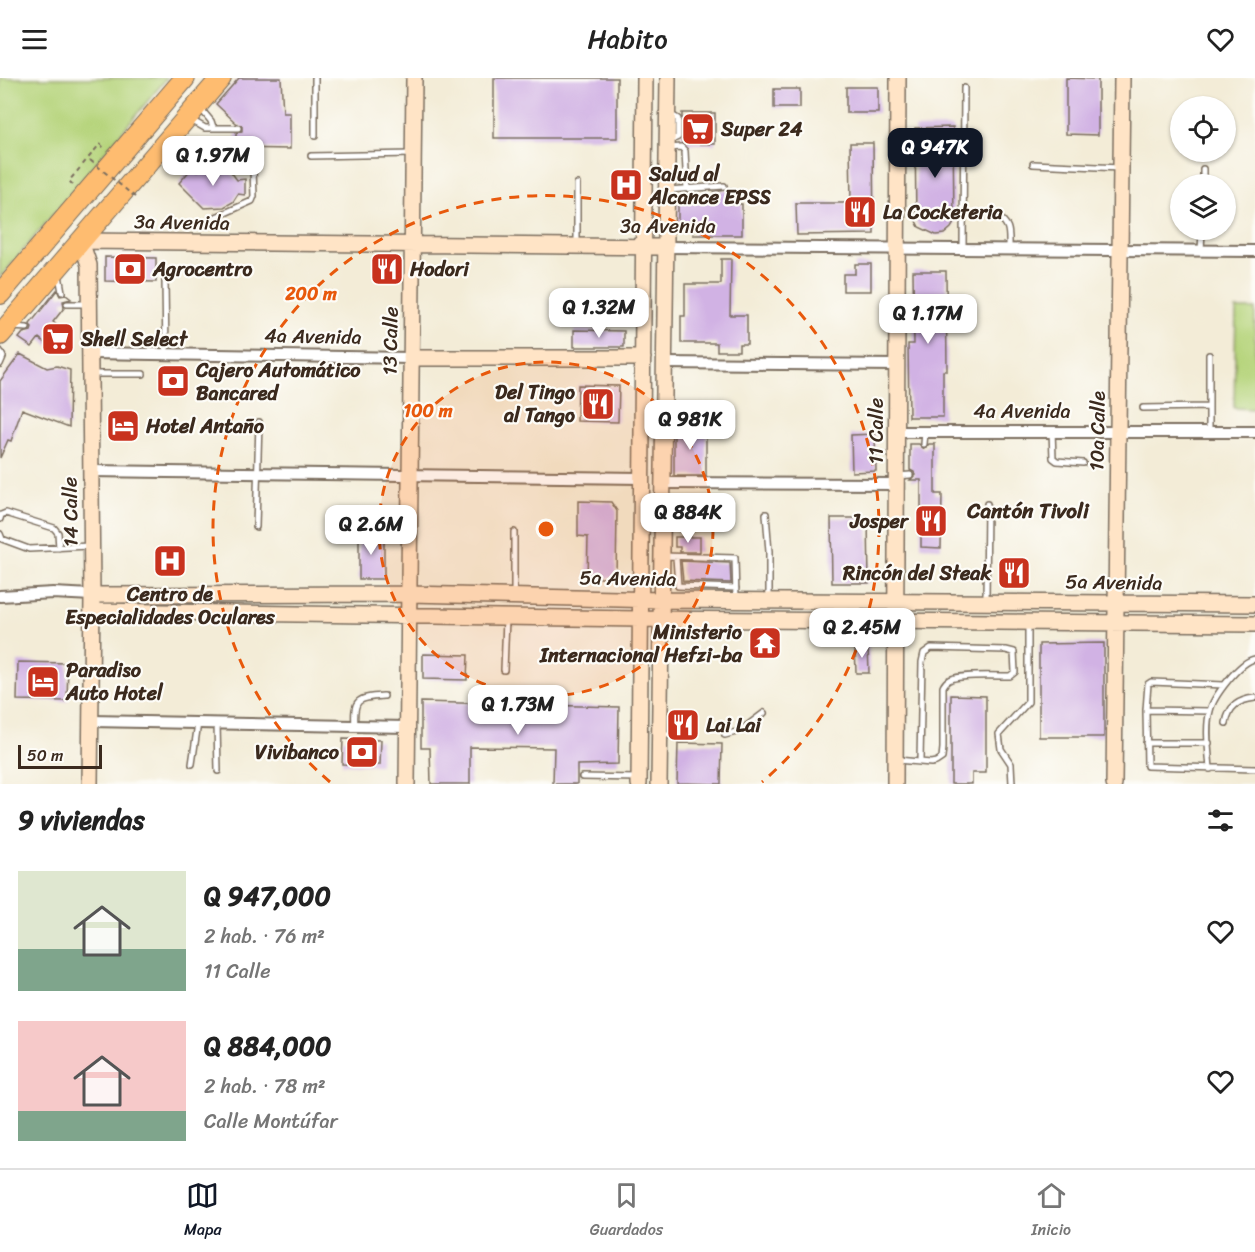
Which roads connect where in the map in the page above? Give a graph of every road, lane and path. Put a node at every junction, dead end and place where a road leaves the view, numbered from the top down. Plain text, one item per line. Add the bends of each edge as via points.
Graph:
1 (185, 78) edge
2 (221, 78) edge
3 (315, 78) edge
4 (414, 78) edge
5 (645, 78) edge
6 (668, 78) edge
7 (898, 78) edge
8 (1122, 78) edge
9 (964, 88) dead end
10 (192, 112) junction
11 (213, 127) junction
12 (238, 128) dead end
13 (315, 136) dead end
14 (100, 144) dead end
15 (667, 145) junction
16 (413, 154) junction
17 (311, 156) dead end
18 (89, 159) junction
19 (202, 159) dead end
20 (1033, 164) dead end
21 (1121, 168) junction
22 (1203, 169) dead end
23 (1203, 174) edge
24 (69, 182) dead end
25 (577, 184) dead end
26 (724, 186) dead end
27 (687, 189) junction
28 (666, 190) junction
29 (135, 197) dead end
30 (995, 214) dead end
31 (216, 217) dead end
32 (1202, 240) edge
33 (81, 241) junction
34 (412, 245) junction
35 (578, 246) junction
36 (665, 246) junction
37 (644, 247) junction
38 (897, 248) junction
39 (963, 249) junction
40 (1009, 249) junction
41 (1120, 250) junction
42 (1201, 251) junction
43 (1255, 251) edge
44 (58, 267) junction
45 (165, 280) dead end
46 (62, 292) dead end
47 (0, 294) edge
48 (67, 304) dead end
49 (90, 304) junction
50 (11, 330) edge
51 (0, 351) edge
52 (90, 353) junction
53 (166, 355) junction
54 (1209, 355) dead end
55 (411, 358) junction
56 (643, 358) junction
57 (663, 363) junction
58 (0, 364) edge
59 (897, 365) junction
60 (90, 374) junction
61 (142, 374) dead end
62 (1209, 407) junction
63 (1143, 408) dead end
64 (259, 422) dead end
65 (897, 432) junction
66 (926, 432) junction
67 (1052, 432) junction
68 (1118, 432) junction
69 (1209, 432) junction
70 (1255, 432) edge
71 (924, 444) dead end
72 (1083, 464) dead end
73 (90, 471) junction
74 (257, 473) junction
75 (410, 475) junction
76 (642, 478) junction
77 (901, 478) junction
78 (662, 483) junction
79 (987, 504) dead end
80 (766, 514) dead end
81 (0, 519) edge
82 (256, 528) dead end
83 (514, 532) dead end
84 (0, 534) edge
85 (91, 546) junction
86 (59, 548) junction
87 (669, 556) junction
88 (409, 594) junction
89 (736, 594) junction
90 (92, 595) junction
91 (0, 596) edge
92 (513, 597) junction
93 (640, 599) junction
94 (661, 600) junction
95 (769, 600) junction
96 (896, 601) junction
97 (986, 601) junction
98 (1116, 603) junction
99 (1255, 604) edge
100 (92, 611) junction
101 (408, 616) junction
102 (506, 617) junction
103 (640, 619) junction
104 (660, 619) junction
105 (896, 621) junction
106 (1028, 622) junction
107 (1116, 623) junction
108 (1255, 624) edge
109 (1255, 659) edge
110 (504, 670) dead end
111 (1224, 685) junction
112 (384, 696) dead end
113 (1255, 698) edge
114 (1146, 710) junction
115 (1210, 711) junction
116 (764, 713) dead end
117 (91, 721) junction
118 (198, 723) junction
119 (217, 723) junction
120 (1226, 723) dead end
121 (355, 726) junction
122 (407, 728) junction
123 (659, 735) junction
124 (681, 735) dead end
125 (725, 735) dead end
126 (1146, 742) junction
127 (1209, 743) junction
128 (895, 760) junction
129 (920, 760) junction
130 (192, 764) dead end
131 (1210, 769) junction
132 (1255, 769) edge
133 (218, 771) dead end
134 (582, 777) dead end
135 (639, 781) edge
136 (90, 784) edge
137 (407, 784) edge
138 (659, 784) edge
139 (895, 784) edge
140 (1012, 784) edge
141 (1114, 784) edge

1 - 47 highway
2 - 10 highway
3 - 13 lane
4 - 16 street, 13 Calle
5 - 37 street
6 - 15 street
7 - 38 street, 11 Calle
8 - 21 street, 10a Calle
9 - 39 lane
10 - 11 lane via 211,121
10 - 11 lane via 206,128
10 - 33 highway
11 - 12 lane
14 - 18 path
15 - 27 lane via 685,151
15 - 28 street
16 - 17 lane
16 - 34 street, 13 Calle
18 - 24 path
18 - 29 path, bridge
19 - 31 lane via 208,164 246,165 253,170 252,201
20 - 21 lane
21 - 41 street, 10a Calle
22 - 23 lane
25 - 35 lane
26 - 27 lane
27 - 28 lane
28 - 36 street
30 - 40 lane via 1006,221
32 - 42 lane
33 - 34 street, 3a Avenida
33 - 44 highway
33 - 49 street, 14 Calle via 89,259
34 - 35 street, 3a Avenida
34 - 55 street, 13 Calle
35 - 37 street, 3a Avenida
36 - 37 street, 3a Avenida
36 - 38 street, 3a Avenida
36 - 57 street
37 - 56 street
38 - 39 street, 3a Avenida
38 - 59 street, 11 Calle
39 - 40 street, 3a Avenida
40 - 41 street, 3a Avenida
41 - 42 street, 3a Avenida
41 - 68 street, 10a Calle
42 - 43 street, 3a Avenida
44 - 46 lane
44 - 50 highway
45 - 53 lane
48 - 49 lane
49 - 52 street, 14 Calle
51 - 58 lane
52 - 53 street, 4a Avenida
52 - 60 street, 14 Calle
53 - 55 street, 4a Avenida
54 - 62 lane
55 - 56 street, 4a Avenida
55 - 75 street, 13 Calle
56 - 76 street
57 - 59 street
57 - 78 street
59 - 65 street, 11 Calle
60 - 61 lane
60 - 73 street, 14 Calle
62 - 63 lane
62 - 69 lane
64 - 74 lane
65 - 66 street, 4a Avenida
65 - 77 street, 11 Calle
66 - 67 street, 4a Avenida
66 - 71 lane
67 - 68 street, 4a Avenida
67 - 72 lane via 1053,458
68 - 69 street, 4a Avenida
68 - 98 street, 10a Calle
69 - 70 street, 4a Avenida
73 - 74 street
73 - 85 street, 14 Calle
74 - 75 street
74 - 82 lane
75 - 76 street
75 - 88 street, 13 Calle
76 - 93 street
77 - 78 street
77 - 96 street, 11 Calle
78 - 87 street
79 - 97 lane
80 - 95 lane
81 - 86 lane via 6,513 54,528
83 - 92 lane
84 - 86 lane via 2,539 29,549
85 - 86 lane
85 - 90 street, 14 Calle
87 - 89 lane via 678,586
87 - 89 lane via 735,558
87 - 94 street
88 - 90 street, 5a Avenida
88 - 92 street, 5a Avenida
88 - 101 street, 13 Calle
89 - 94 street, 5a Avenida
89 - 95 street, 5a Avenida
90 - 91 street, 5a Avenida
90 - 100 street, 14 Calle
92 - 93 street, 5a Avenida
93 - 94 street, 5a Avenida
93 - 103 street
94 - 104 street
95 - 96 street, 5a Avenida
96 - 97 street, 5a Avenida
96 - 105 street, 11 Calle
97 - 98 street, 5a Avenida
98 - 99 street, 5a Avenida
98 - 107 street, 10a Calle
100 - 101 street, 5a Avenida
100 - 117 street, 14 Calle
101 - 102 street, 5a Avenida
101 - 122 street, 13 Calle
102 - 103 street, 5a Avenida
102 - 110 lane
103 - 104 street, 5a Avenida
103 - 135 street
104 - 105 street, 5a Avenida
104 - 123 street
105 - 106 street, 5a Avenida
105 - 128 street, 11 Calle
106 - 107 street, 5a Avenida
106 - 140 lane via 1028,702 999,734 1000,749 1011,764
107 - 108 street, 5a Avenida
107 - 141 street, 10a Calle
109 - 111 lane via 1248,660
111 - 114 lane via 1151,682 1146,686
111 - 115 lane
112 - 121 lane via 357,701
113 - 120 lane via 1238,701 1228,713
114 - 115 lane
114 - 126 lane
115 - 127 lane
116 - 125 lane via 740,731
117 - 118 street
117 - 136 street, 14 Calle
118 - 119 street
118 - 130 lane
119 - 121 street
119 - 133 lane
121 - 122 street
122 - 137 street, 13 Calle
123 - 124 lane
123 - 138 street
126 - 127 lane
126 - 131 lane via 1149,768
127 - 131 lane
128 - 129 lane
128 - 139 street, 11 Calle
129 - 129 lane via 931,763 942,758 945,682 962,677 1010,676 1015,672 1014,652 931,648 924,653
131 - 132 lane
134 - 135 lane

